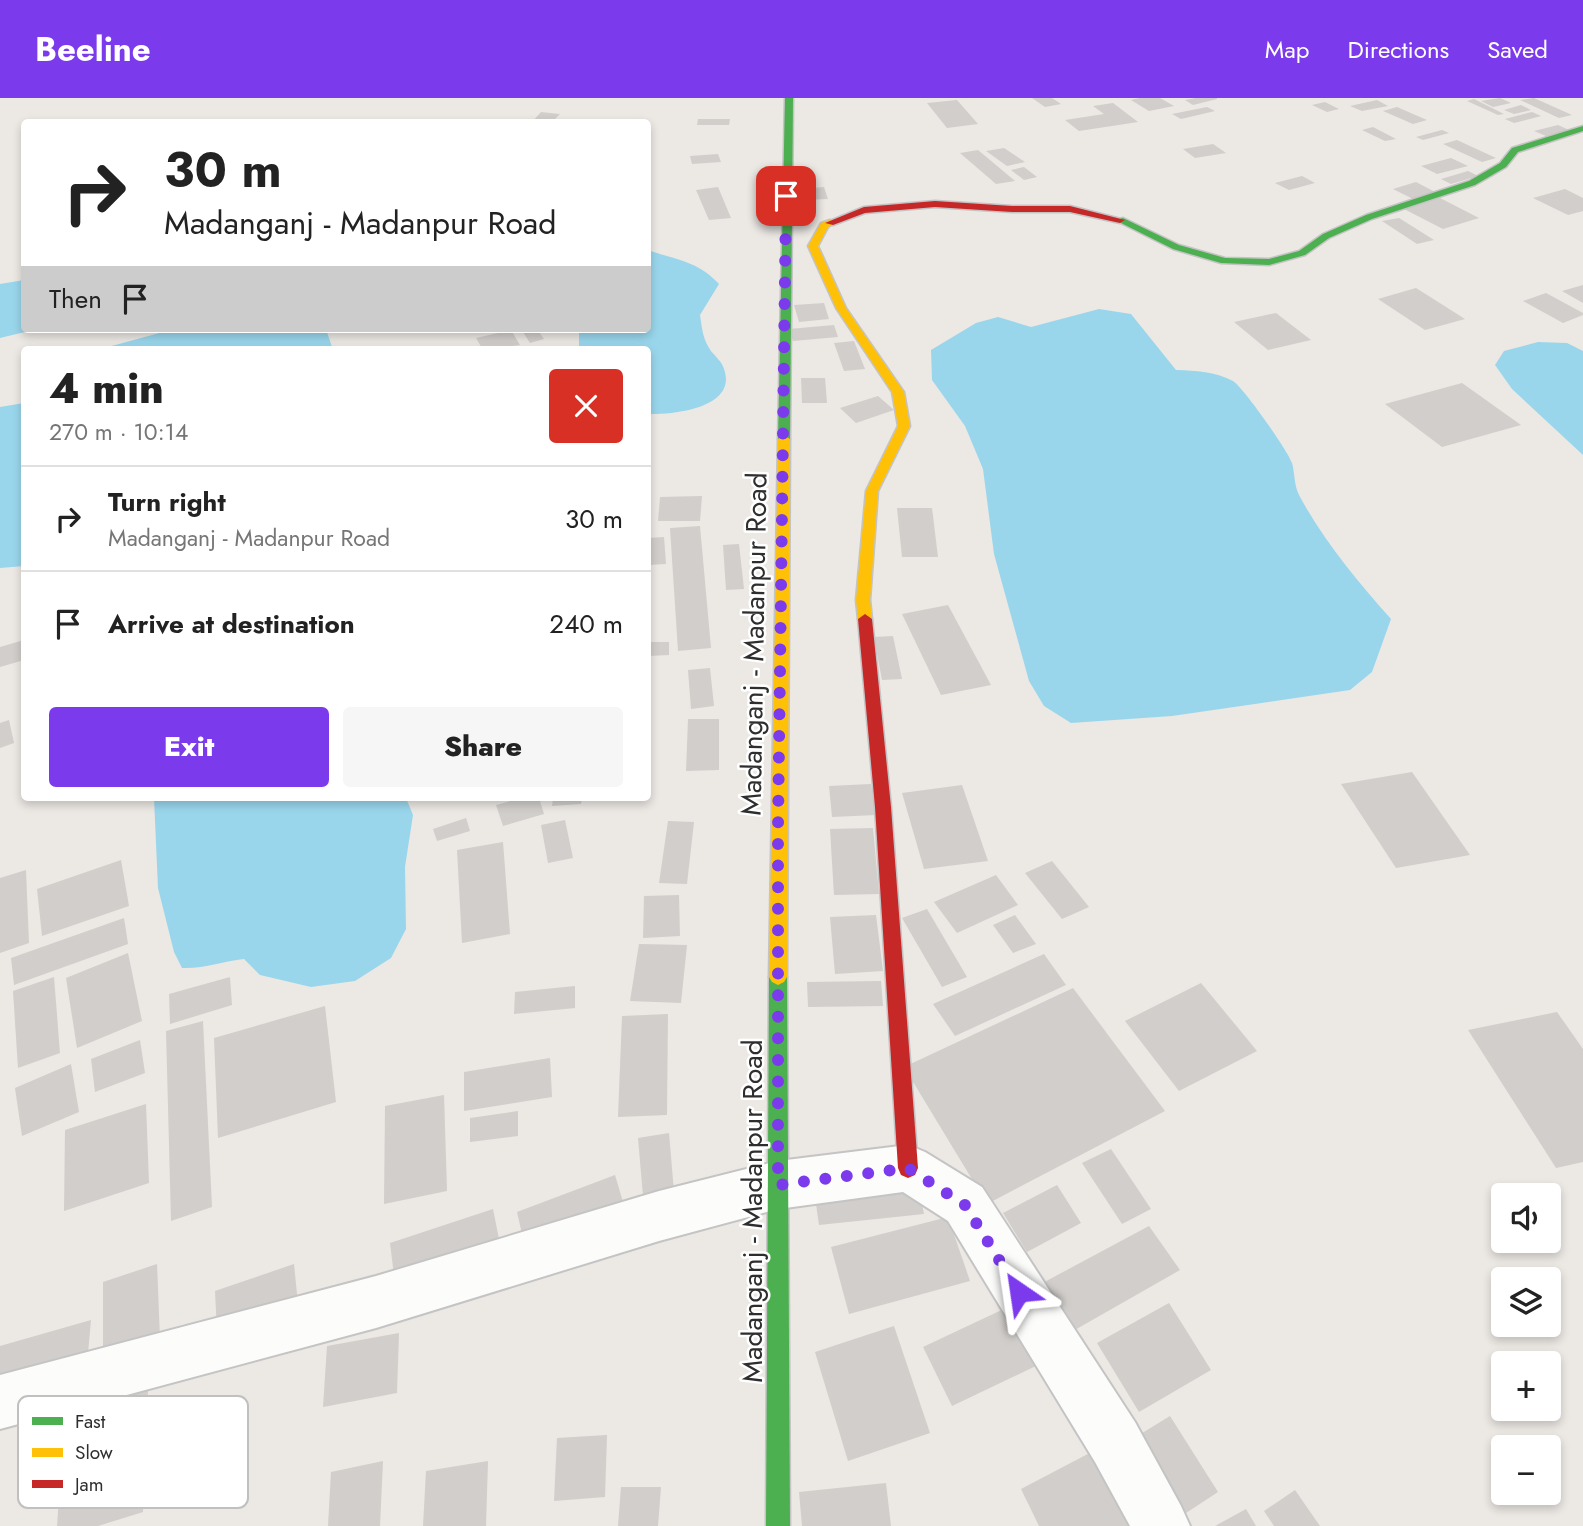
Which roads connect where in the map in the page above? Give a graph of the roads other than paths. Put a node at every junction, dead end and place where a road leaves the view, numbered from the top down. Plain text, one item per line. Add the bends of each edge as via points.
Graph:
1 (789, 98) edge
2 (1583, 128) edge
3 (908, 1168) junction
4 (778, 1185) junction
5 (23, 1396) edge
6 (18, 1397) edge
7 (0, 1402) edge
8 (778, 1526) edge
9 (1161, 1526) edge

1 - 4 street, Madanganj - Madanpur Road via 778,828
2 - 3 street via 1515,150 1503,165 1472,183 1369,217 1326,236 1302,253 1269,262 1224,261 1176,247 1117,219 1070,209 935,204 864,210 824,225 813,246 841,308 898,392 904,426 872,491 863,600 883,807
3 - 4 street
3 - 9 street via 965,1205 1115,1442
4 - 5 street via 376,1302
4 - 8 street, Madanganj - Madanpur Road
6 - 7 street

